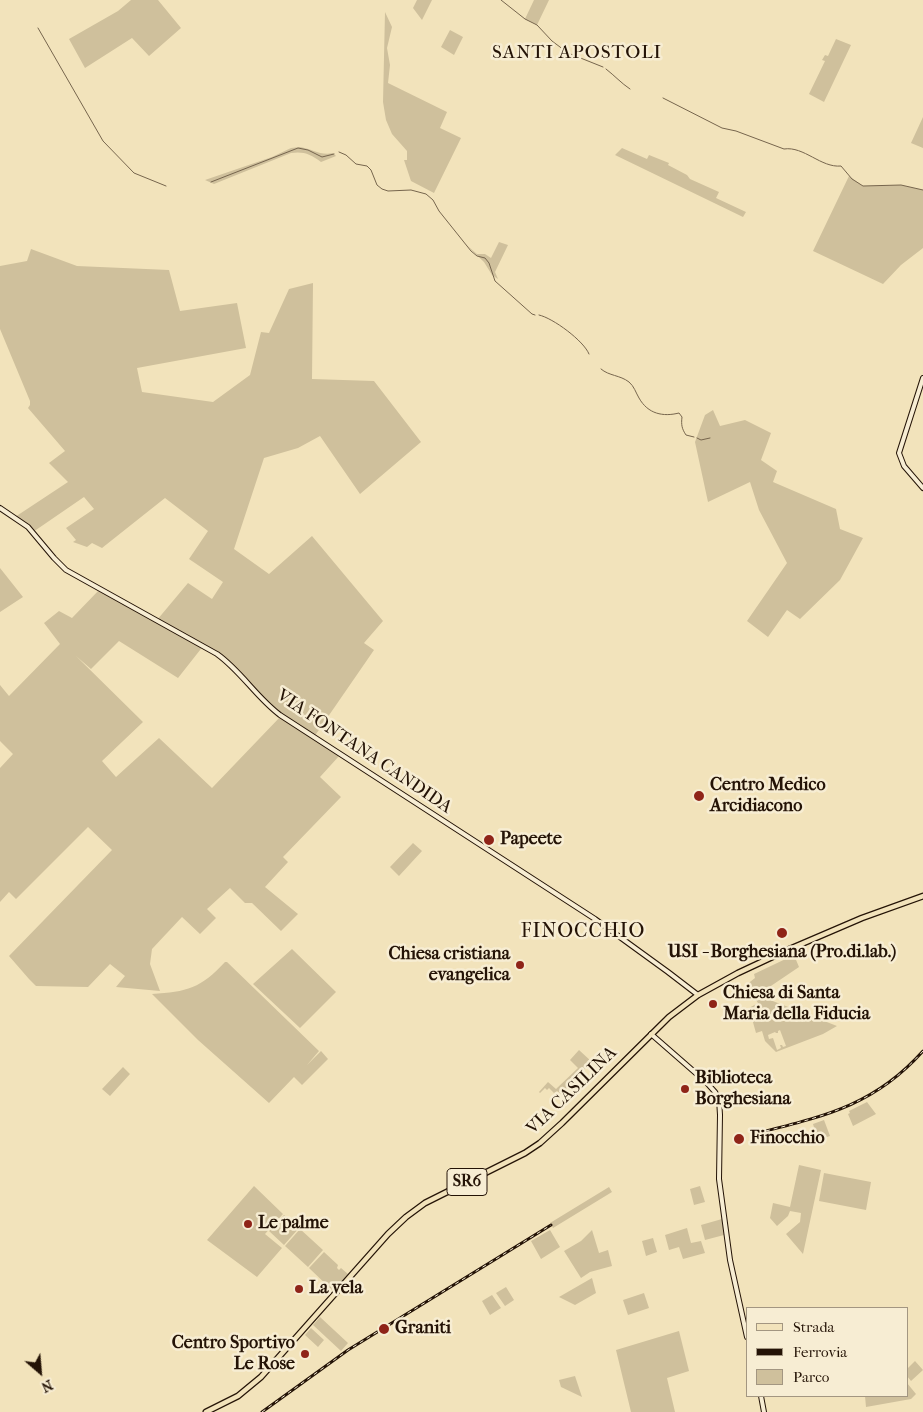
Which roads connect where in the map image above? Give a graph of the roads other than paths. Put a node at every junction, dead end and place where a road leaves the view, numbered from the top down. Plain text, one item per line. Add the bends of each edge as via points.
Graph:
1 (923, 378) edge
2 (923, 488) edge
3 (0, 508) edge
4 (923, 896) edge
5 (698, 995) junction
6 (651, 1034) junction
7 (746, 1332) edge
8 (761, 1397) edge
9 (206, 1412) edge
10 (764, 1412) edge

1 - 2 main road via 899,452 903,465
3 - 5 main road, VIA FONTANA CANDIDA via 28,528 68,571 219,655 280,715 595,919
4 - 5 main road, VIA CASILINA / SR6 via 858,919 785,951
5 - 6 main road, VIA CASILINA / SR6
6 - 7 main road via 706,1082 718,1099 720,1184 730,1260
6 - 9 main road, VIA CASILINA / SR6 via 538,1144 431,1200 406,1217 256,1382 237,1397
8 - 10 main road

